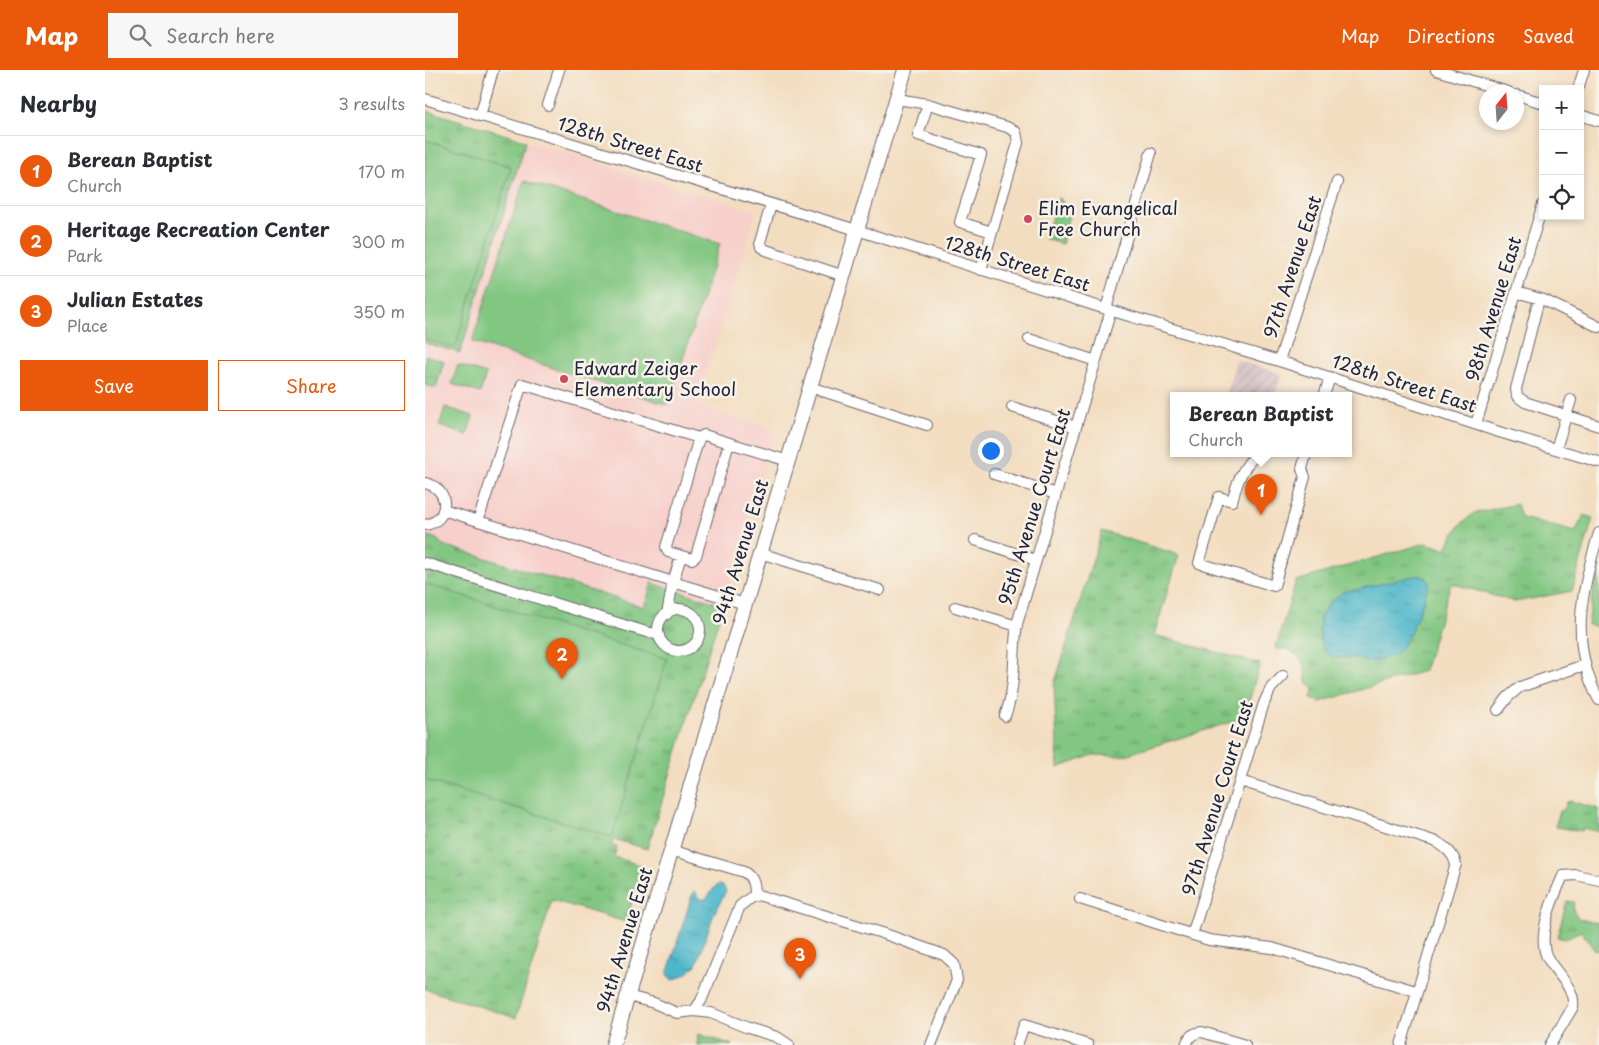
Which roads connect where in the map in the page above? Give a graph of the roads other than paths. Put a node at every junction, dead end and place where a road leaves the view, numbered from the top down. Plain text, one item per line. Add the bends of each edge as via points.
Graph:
1 (493, 70) edge
2 (559, 70) edge
3 (905, 70) edge
4 (1436, 70) edge
5 (1584, 70) edge
6 (1485, 85) edge
7 (1579, 85) edge
8 (1524, 97) edge
9 (425, 99) edge
10 (897, 99) junction
11 (1539, 102) edge
12 (928, 104) junction
13 (548, 105) dead end
14 (480, 116) junction
15 (1584, 116) edge
16 (1599, 121) edge
17 (1151, 153) dead end
18 (1337, 182) dead end
19 (771, 205) junction
20 (1539, 217) edge
21 (857, 230) junction
22 (992, 232) junction
23 (981, 270) junction
24 (844, 276) junction
25 (1516, 292) junction
26 (1539, 299) junction
27 (1109, 309) junction
28 (1599, 327) edge
29 (1029, 339) dead end
30 (1096, 361) junction
31 (1279, 361) junction
32 (1330, 377) junction
33 (810, 387) junction
34 (1325, 392) edge
35 (1571, 400) dead end
36 (1012, 407) dead end
37 (1566, 416) junction
38 (1476, 424) junction
39 (927, 425) dead end
40 (1599, 426) edge
41 (1076, 427) junction
42 (699, 438) junction
43 (729, 443) junction
44 (1556, 449) junction
45 (1254, 457) edge
46 (1306, 457) edge
47 (788, 461) junction
48 (1599, 462) edge
49 (994, 474) dead end
50 (425, 483) edge
51 (1056, 494) junction
52 (443, 510) junction
53 (479, 521) junction
54 (425, 525) edge
55 (1599, 533) edge
56 (975, 540) dead end
57 (761, 552) junction
58 (681, 556) junction
59 (1037, 560) junction
60 (425, 563) edge
61 (673, 582) junction
62 (880, 590) dead end
63 (745, 604) junction
64 (955, 607) dead end
65 (667, 614) junction
66 (1017, 626) junction
67 (659, 635) junction
68 (1584, 665) junction
69 (1283, 676) dead end
70 (1599, 700) edge
71 (1498, 710) dead end
72 (1005, 716) dead end
73 (1240, 781) junction
74 (671, 850) junction
75 (1599, 880) edge
76 (754, 896) junction
77 (1080, 899) dead end
78 (1192, 935) junction
79 (1416, 991) junction
80 (627, 996) junction
81 (694, 1011) junction
82 (1068, 1042) edge
83 (613, 1045) edge
84 (789, 1045) edge
85 (931, 1045) edge
86 (1017, 1045) edge
87 (1088, 1045) edge
88 (1187, 1045) edge
89 (1245, 1045) edge
90 (1401, 1045) edge
91 (1550, 1045) edge

1 - 14 street
2 - 13 street
3 - 10 main road, 94th Avenue East
4 - 6 street
5 - 7 street
8 - 11 street
9 - 14 street, 128th Street East
10 - 12 street
10 - 21 main road, 94th Avenue East
12 - 22 street via 1007,126 1016,132 1018,143
12 - 22 street via 918,135 981,155 960,222
14 - 19 street, 128th Street East
15 - 16 street
17 - 27 street, 95th Avenue Court East
18 - 31 street, 97th Avenue East
19 - 21 street, 128th Street East
19 - 24 street via 761,247
20 - 25 street, 98th Avenue East
21 - 23 street, 128th Street East
21 - 24 main road, 94th Avenue East
22 - 23 street
23 - 27 street, 128th Street East
24 - 33 main road, 94th Avenue East
25 - 26 street
25 - 38 street, 98th Avenue East
26 - 28 street
26 - 37 street via 1516,389 1517,396 1525,402
27 - 30 street, 95th Avenue Court East
27 - 31 street, 128th Street East
29 - 30 street
30 - 41 street, 95th Avenue Court East
31 - 32 street, 128th Street East
32 - 34 street
32 - 38 street, 128th Street East
33 - 39 street
33 - 47 main road, 94th Avenue East
35 - 37 street
36 - 41 street
37 - 40 street
37 - 44 street
38 - 44 street, 128th Street East
41 - 51 street, 95th Avenue Court East
42 - 43 street via 704,435
42 - 53 street via 522,384
42 - 58 street via 666,547 668,552
43 - 47 street
43 - 58 street via 696,556 692,559
44 - 48 street, 128th Street East
45 - 46 street via 1241,473 1231,501 1219,497 1199,563 1274,586 1305,477 1302,469
47 - 57 main road, 94th Avenue East
49 - 51 street
50 - 52 street via 434,486 443,496
51 - 59 street, 95th Avenue Court East
52 - 53 street
52 - 54 street via 436,521
53 - 61 street
55 - 68 street via 1583,592 1580,634
56 - 59 street
57 - 62 street
57 - 63 main road, 94th Avenue East
58 - 61 street
59 - 66 street, 95th Avenue Court East
60 - 67 street
61 - 63 street
61 - 65 street
63 - 74 main road, 94th Avenue East
64 - 66 street
65 - 67 street via 660,623
65 - 67 street via 684,610 694,616 700,626 699,638 692,647 675,651 665,645
66 - 72 street, 95th Avenue Court East via 1014,679
68 - 70 street
68 - 71 street via 1521,688
69 - 73 street, 97th Avenue Court East via 1271,688 1264,703
73 - 78 street, 97th Avenue Court East
73 - 79 street via 1437,842 1451,853 1455,864
74 - 76 street via 748,874
74 - 80 main road, 94th Avenue East
75 - 91 street via 1563,876 1546,922 1546,954 1564,980 1573,1002
76 - 81 street via 740,906
76 - 85 street via 767,897 882,933 950,959 957,970 957,980
77 - 78 street
78 - 79 street via 1272,948
79 - 90 street
80 - 81 street via 677,1012
80 - 83 main road, 94th Avenue East
81 - 84 street via 711,1013 780,1038
82 - 86 street via 1023,1025
82 - 87 street
88 - 89 street via 1195,1032

